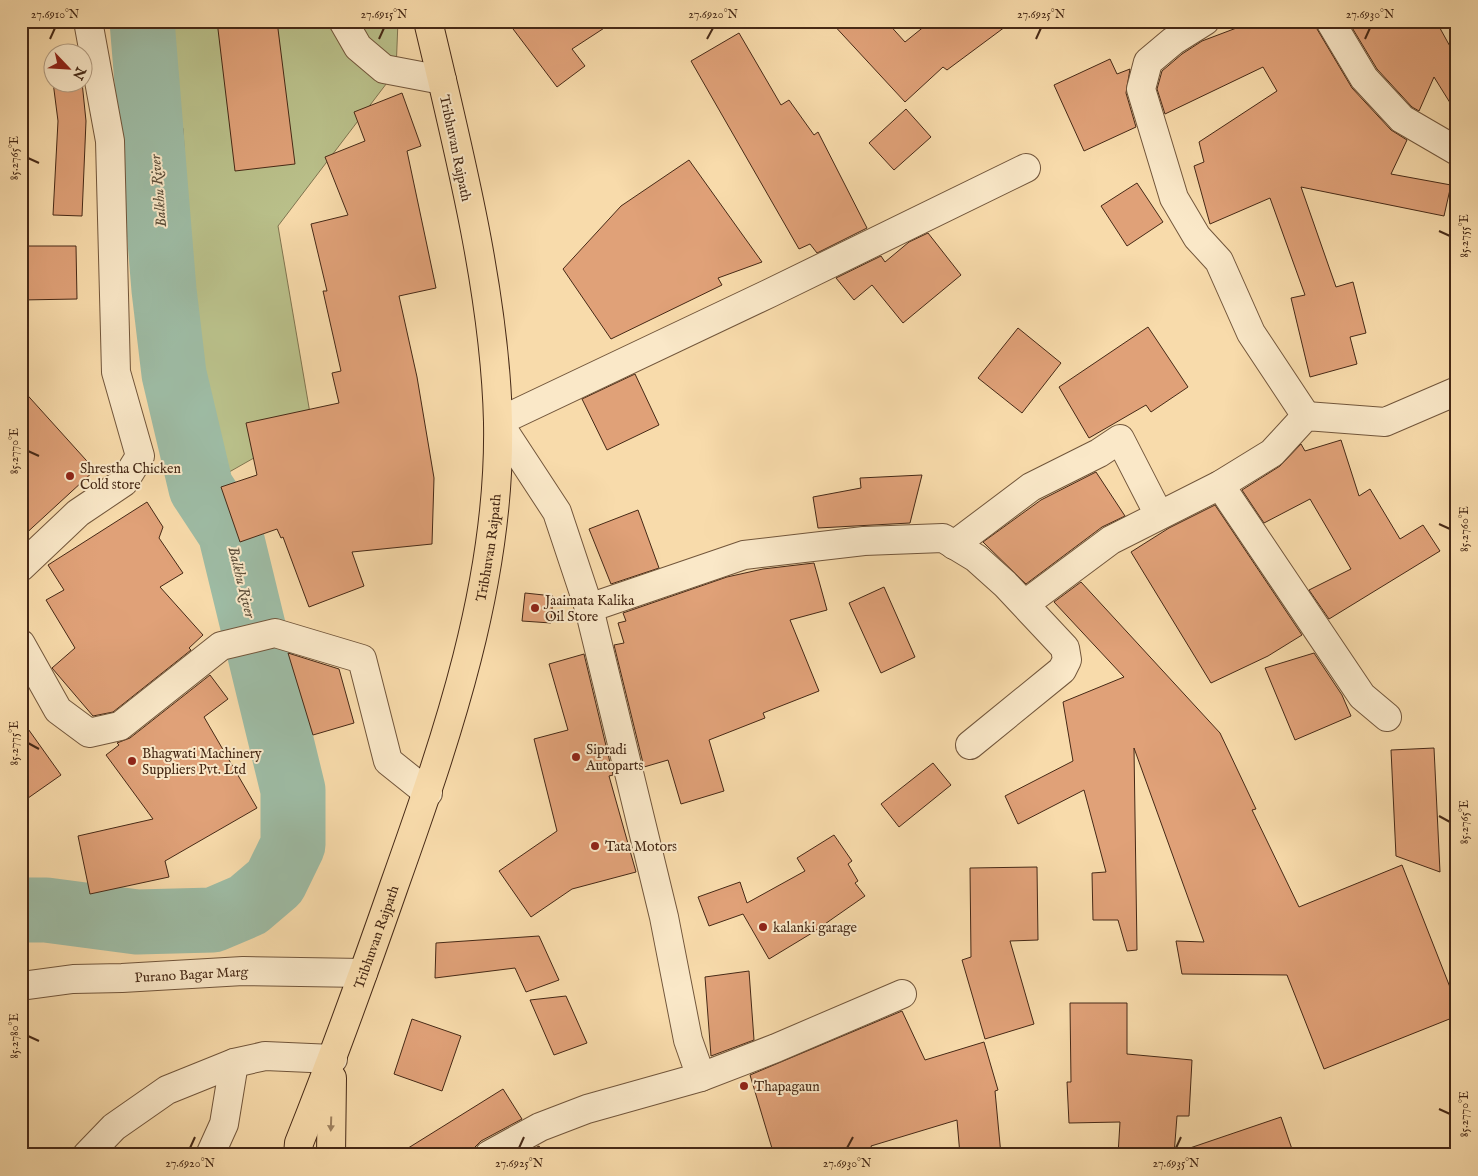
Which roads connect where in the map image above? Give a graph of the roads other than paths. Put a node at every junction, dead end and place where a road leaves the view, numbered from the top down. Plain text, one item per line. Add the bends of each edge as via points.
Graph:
1 (88, 21) edge
2 (343, 21) edge
3 (428, 21) edge
4 (1204, 21) edge
5 (1330, 21) edge
6 (442, 80) junction
7 (1457, 151) edge
8 (1026, 168) dead end
9 (1457, 390) edge
10 (1306, 416) junction
11 (498, 422) junction
12 (1220, 486) junction
13 (1159, 515) junction
14 (954, 544) junction
15 (21, 567) edge
16 (1025, 604) junction
17 (589, 608) junction
18 (21, 644) edge
19 (1387, 717) dead end
20 (970, 745) dead end
21 (428, 793) junction
22 (363, 974) junction
23 (21, 986) edge
24 (902, 994) dead end
25 (333, 1059) junction
26 (234, 1064) junction
27 (701, 1076) junction
28 (87, 1155) edge
29 (210, 1155) edge
30 (298, 1155) edge
31 (331, 1155) edge
32 (489, 1155) edge

1 - 15 street via 110,140 116,372 140,456 124,482 78,513
2 - 6 street via 358,47 384,69
3 - 6 highway, Tribhuvan Rajpath
4 - 10 street via 1148,62 1141,89 1174,198 1198,237 1218,261 1251,333
5 - 7 street via 1364,78 1402,119
6 - 11 highway, Tribhuvan Rajpath via 491,329
8 - 11 street
9 - 10 street via 1385,422
10 - 12 street via 1272,454
11 - 17 street via 557,512
11 - 21 highway, Tribhuvan Rajpath via 496,499 485,576 466,667
12 - 13 street
12 - 19 street via 1362,696
13 - 14 street via 1120,439 1031,487
13 - 16 street via 1111,540
14 - 16 street via 976,558
14 - 17 street via 943,538 874,541 744,555
16 - 20 street via 1066,648 1067,660 1062,670
17 - 27 street via 664,917 688,1040
18 - 21 street via 58,710 88,733 120,726 221,646 275,633 362,659 388,761
21 - 22 highway, Tribhuvan Rajpath
22 - 23 street, Purano Bagar Marg via 243,971 73,978
22 - 25 highway, Tribhuvan Rajpath
24 - 27 street
25 - 26 street via 265,1056
25 - 30 highway, Tribhuvan Rajpath via 299,1143
25 -> 31 highway, Tribhuvan Rajpath
26 - 28 street via 167,1090 114,1127
26 - 29 street via 224,1124
27 - 32 street via 587,1109 540,1127

